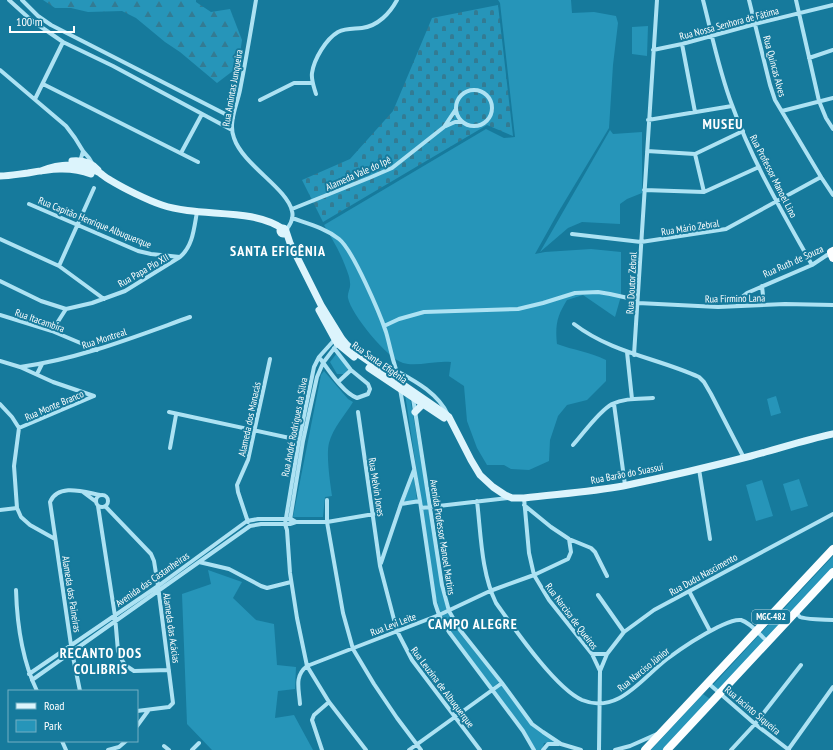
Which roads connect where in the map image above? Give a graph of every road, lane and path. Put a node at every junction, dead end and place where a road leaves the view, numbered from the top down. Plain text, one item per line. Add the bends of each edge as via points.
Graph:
1 (9, 0) edge
2 (22, 0) edge
3 (256, 0) edge
4 (397, 0) edge
5 (657, 0) edge
6 (703, 0) edge
7 (749, 0) edge
8 (796, 0) edge
9 (833, 5) edge
10 (799, 14) junction
11 (755, 24) junction
12 (712, 36) junction
13 (63, 42) junction
14 (682, 44) junction
15 (653, 50) junction
16 (833, 50) edge
17 (809, 58) junction
18 (116, 59) junction
19 (113, 66) junction
20 (0, 70) edge
21 (312, 82) junction
22 (43, 84) junction
23 (316, 94) dead end
24 (833, 98) edge
25 (35, 100) junction
26 (260, 100) dead end
27 (819, 101) junction
28 (732, 106) junction
29 (215, 109) junction
30 (456, 109) junction
31 (782, 111) junction
32 (696, 112) junction
33 (202, 114) junction
34 (210, 118) junction
35 (233, 118) junction
36 (648, 120) junction
37 (462, 122) junction
38 (444, 127) junction
39 (833, 129) edge
40 (232, 130) junction
41 (743, 132) junction
42 (83, 151) junction
43 (647, 151) junction
44 (181, 153) junction
45 (695, 154) junction
46 (198, 162) dead end
47 (79, 165) junction
48 (90, 168) junction
49 (759, 168) junction
50 (41, 171) junction
51 (0, 176) edge
52 (821, 178) junction
53 (109, 180) junction
54 (94, 188) dead end
55 (644, 190) junction
56 (704, 192) junction
57 (833, 195) edge
58 (777, 202) junction
59 (29, 204) dead end
60 (292, 209) junction
61 (197, 212) junction
62 (292, 218) junction
63 (78, 225) junction
64 (284, 230) junction
65 (572, 234) dead end
66 (0, 239) edge
67 (641, 242) junction
68 (832, 254) edge
69 (180, 257) junction
70 (812, 265) junction
71 (59, 266) junction
72 (0, 281) edge
73 (762, 286) junction
74 (104, 299) junction
75 (638, 303) junction
76 (764, 305) junction
77 (833, 305) edge
78 (737, 306) junction
79 (66, 309) junction
80 (0, 315) edge
81 (190, 317) dead end
82 (574, 324) dead end
83 (384, 326) junction
84 (52, 331) junction
85 (338, 341) junction
86 (97, 350) junction
87 (627, 352) junction
88 (634, 355) junction
89 (319, 357) junction
90 (270, 359) dead end
91 (0, 361) edge
92 (323, 363) junction
93 (42, 364) junction
94 (20, 367) junction
95 (351, 370) junction
96 (395, 370) junction
97 (37, 374) junction
98 (338, 382) junction
99 (401, 386) junction
100 (412, 393) junction
101 (653, 398) dead end
102 (632, 399) junction
103 (0, 404) edge
104 (423, 404) junction
105 (614, 404) junction
106 (169, 412) dead end
107 (358, 412) dead end
108 (415, 412) junction
109 (176, 415) junction
110 (449, 417) junction
111 (453, 425) junction
112 (20, 428) junction
113 (254, 431) junction
114 (833, 434) edge
115 (299, 440) junction
116 (573, 445) dead end
117 (170, 448) dead end
118 (744, 458) junction
119 (414, 469) junction
120 (699, 469) junction
121 (625, 485) junction
122 (81, 491) junction
123 (100, 495) junction
124 (512, 498) junction
125 (328, 500) dead end
126 (96, 501) junction
127 (420, 501) junction
128 (477, 501) junction
129 (524, 502) junction
130 (401, 504) junction
131 (106, 505) junction
132 (99, 506) junction
133 (430, 506) junction
134 (17, 508) junction
135 (421, 508) junction
136 (0, 510) edge
137 (374, 514) junction
138 (833, 514) edge
139 (288, 519) junction
140 (247, 521) junction
141 (296, 522) junction
142 (327, 522) junction
143 (285, 524) junction
144 (290, 524) junction
145 (250, 526) junction
146 (287, 530) junction
147 (55, 539) junction
148 (569, 539) junction
149 (710, 539) dead end
150 (833, 549) edge
151 (199, 562) junction
152 (380, 566) junction
153 (833, 572) edge
154 (534, 575) junction
155 (607, 576) dead end
156 (291, 582) junction
157 (801, 584) junction
158 (158, 588) junction
159 (16, 590) dead end
160 (490, 591) junction
161 (689, 591) junction
162 (598, 595) dead end
163 (811, 595) junction
164 (786, 600) junction
165 (449, 611) junction
166 (797, 611) junction
167 (439, 615) junction
168 (114, 616) junction
169 (833, 620) edge
170 (115, 621) junction
171 (397, 631) junction
172 (710, 631) junction
173 (624, 632) junction
174 (757, 632) junction
175 (767, 641) junction
176 (71, 646) junction
177 (353, 649) junction
178 (72, 652) junction
179 (592, 654) junction
180 (607, 654) junction
181 (801, 665) dead end
182 (307, 666) junction
183 (169, 670) junction
184 (600, 671) junction
185 (29, 674) junction
186 (32, 680) junction
187 (502, 682) junction
188 (708, 683) junction
189 (833, 687) edge
190 (492, 689) junction
191 (37, 690) edge
192 (80, 690) edge
193 (720, 693) junction
194 (329, 702) junction
195 (300, 704) dead end
196 (600, 704) junction
197 (148, 710) junction
198 (138, 711) edge
199 (455, 716) junction
200 (755, 724) junction
201 (138, 725) edge
202 (665, 730) junction
203 (125, 742) edge
204 (199, 743) dead end
205 (416, 744) junction
206 (561, 744) junction
207 (164, 746) dead end
208 (109, 750) edge
209 (169, 750) edge
210 (192, 750) edge
211 (322, 750) edge
212 (366, 750) edge
213 (409, 750) edge
214 (421, 750) edge
215 (480, 750) edge
216 (534, 750) edge
217 (543, 750) edge
218 (582, 750) edge
219 (599, 750) edge
220 (615, 750) edge
221 (645, 750) edge
222 (667, 750) edge
223 (731, 750) edge
224 (789, 750) edge

1 - 13 street via 31,20
2 - 18 street via 51,25
3 - 35 street, Rua Amintas Junqueira
4 - 21 street via 385,16 370,26 345,30 331,38 313,66
5 - 15 street, Rua Doutor Zebral
6 - 12 street, Rua Professor Manoel Lino
7 - 11 street, Rua Quincas Alves
8 - 10 street
9 - 10 street, Rua Nossa Senhora de Fátima
10 - 11 street, Rua Nossa Senhora de Fátima
10 - 17 street
11 - 12 street, Rua Nossa Senhora de Fátima
11 - 31 street, Rua Quincas Alves via 770,85
12 - 14 street, Rua Nossa Senhora de Fátima
12 - 28 street, Rua Professor Manoel Lino
13 - 19 street
13 - 22 street
14 - 15 street, Rua Nossa Senhora de Fátima
14 - 32 street
15 - 36 street, Rua Doutor Zebral
16 - 17 street
17 - 27 street
18 - 19 street
18 - 29 street
19 - 33 street
20 - 25 street
21 - 23 street
21 - 26 street via 294,83
22 - 25 street
22 - 44 street
24 - 27 street
25 - 42 street via 71,132
27 - 31 street
27 - 39 street
28 - 32 street
28 - 41 street, Rua Professor Manoel Lino
29 - 34 street
29 - 35 street
30 - 37 street
30 - 37 street via 460,96 473,90 486,94 490,100 492,107 488,120 475,126
30 - 38 street, Alameda Vale do Ipê
31 - 52 street, Rua Quincas Alves
32 - 36 street
33 - 34 street
33 - 44 street
34 - 40 street
35 - 40 street, Rua Amintas Junqueira
36 - 43 street, Rua Doutor Zebral
37 - 38 street, Alameda Vale do Ipê
38 - 60 street, Alameda Vale do Ipê via 392,168
40 - 60 street, Rua Amintas Junqueira via 239,147 255,168 280,191
41 - 45 street
41 - 49 street, Rua Professor Manoel Lino
42 - 47 street
42 - 48 street via 89,158
43 - 45 street
43 - 55 street, Rua Doutor Zebral
44 - 46 street
45 - 56 street
47 - 48 main road
47 - 50 main road via 70,169
47 - 50 main road via 54,166
48 - 53 main road
48 - 53 main road
49 - 56 street
49 - 58 street, Rua Professor Manoel Lino
50 - 51 main road
52 - 57 street, Rua Quincas Alves
52 - 58 street, Rua Mário Zebral
53 - 61 main road via 161,205
54 - 63 street
55 - 56 street
55 - 67 street, Rua Doutor Zebral
58 - 67 street, Rua Mário Zebral via 726,229
58 - 70 street, Rua Professor Manoel Lino
59 - 63 street, Rua Capitão Henrique Albuquerque
60 - 62 street
61 - 64 main road via 248,217
61 - 69 street, Rua Papa Pio XII via 189,246
62 - 64 street
62 - 83 street, Avenida Professor Manoel Martins via 323,229 343,243 357,266
63 - 69 street, Rua Capitão Henrique Albuquerque via 138,250
63 - 71 street
64 - 85 main road, Rua Santa Efigênia via 319,309
65 - 67 street, Rua Mário Zebral
66 - 71 street
67 - 75 street, Rua Doutor Zebral
68 - 70 street, Rua Ruth de Souza
69 - 74 street, Rua Papa Pio XII via 125,290
70 - 73 street, Rua Ruth de Souza
71 - 74 street
72 - 79 street via 41,301
73 - 76 street, Rua Ruth de Souza
73 - 78 street, Rua Ruth de Souza via 742,297
74 - 79 street, Rua Papa Pio XII
75 - 78 street, Rua Firmino Lana
75 - 83 street, Rua Firmino Lana via 628,298 598,292 575,293 518,309 424,312
75 - 88 street, Rua Doutor Zebral
76 - 77 street, Rua Firmino Lana
76 - 78 street, Rua Firmino Lana
79 - 84 street
80 - 84 street, Rua Itacambira
81 - 86 street, Rua Montreal
82 - 87 street via 595,338
83 - 96 street, Avenida Professor Manoel Martins
84 - 86 street, Rua Itacambira
85 - 89 street, Rua André Rodrigues da Silva
85 - 92 street, Rua André Rodrigues da Silva
85 - 95 street
85 - 99 main road, Rua Santa Efigênia via 349,353
86 - 93 street, Rua Montreal
87 - 88 street
87 - 102 street
88 - 118 street via 693,375 704,382
89 - 92 street
89 - 115 street, Rua André Rodrigues da Silva via 312,375
90 - 113 street, Alameda dos Manacás
91 - 94 street
92 - 98 street
92 - 139 street, Rua André Rodrigues da Silva via 317,377
93 - 94 street, Rua Montreal
93 - 97 street
94 - 97 street
95 - 98 street
95 - 98 street via 368,384 368,394 357,398 352,396
96 - 99 street, Avenida Professor Manoel Martins
96 - 110 street via 433,395 441,402
97 - 112 street, Rua Monte Branco via 94,396
99 - 100 main road, Rua Santa Efigênia
99 - 119 street, Avenida Professor Manoel Martins
100 - 104 main road, Rua Santa Efigênia
100 - 108 street, Avenida Professor Manoel Martins
100 - 110 main road, Rua Santa Efigênia
101 - 102 street
102 - 105 street
103 - 112 street
104 - 108 main road
104 - 111 main road, Rua Santa Efigênia
105 - 116 street via 598,416
105 - 121 street
106 - 109 street
107 - 137 street, Rua Melvin Jones
108 - 133 street, Avenida Professor Manoel Martins
109 - 113 street
109 - 117 street
110 - 111 main road, Rua Santa Efigênia
111 - 124 main road, Rua Santa Efigênia via 480,475 493,487
112 - 134 street via 14,466
113 - 115 street
113 - 140 street, Alameda dos Manacás via 248,460 237,485
114 - 118 main road, Rua Barão do Suassuí
115 - 139 street, Rua André Rodrigues da Silva
118 - 120 main road, Rua Barão do Suassuí
119 - 127 street, Avenida Professor Manoel Martins
119 - 130 street, Rua Melvin Jones
120 - 121 main road, Rua Barão do Suassuí
120 - 149 street
121 - 129 main road, Rua Barão do Suassuí
122 - 123 street
122 - 126 street
122 - 147 street, Alameda das Paineiras via 61,491 52,497 50,502
123 - 126 street
123 - 131 street via 106,497
124 - 128 street, Rua Barão do Suassuí
124 - 129 main road, Rua Barão do Suassuí
125 - 142 street
126 - 132 street
127 - 130 street, Rua Melvin Jones
127 - 135 street, Avenida Professor Manoel Martins
128 - 133 street, Rua Barão do Suassuí
128 - 160 street, Rua Narciso Júnior
129 - 148 street via 551,527
129 - 154 street, Rua Narcisa de Queiros via 528,553
130 - 152 street, Rua Melvin Jones
131 - 132 street
131 - 158 street, Alameda das Acácias via 151,554
132 - 168 street
133 - 135 street, Rua Barão do Suassuí
133 - 165 street, Avenida Professor Manoel Martins via 442,585
134 - 136 street
134 - 147 street via 21,517 30,525
135 - 167 street, Avenida Professor Manoel Martins via 431,582
137 - 142 street
137 - 152 street, Rua Melvin Jones
138 - 161 street, Rua Dudu Nascimento
139 - 140 street
139 - 141 street
139 - 143 street, Rua André Rodrigues da Silva
139 - 144 street, Rua André Rodrigues da Silva
140 - 145 street, Alameda dos Manacás
140 - 158 street, Avenida das Castanheiras
141 - 142 street
141 - 144 street, Avenida das Castanheiras
142 - 177 street via 343,613
143 - 144 street, Avenida das Castanheiras
143 - 145 street, Avenida das Castanheiras
143 - 146 street, Rua André Rodrigues da Silva
144 - 146 street, Rua André Rodrigues da Silva
145 - 151 street, Avenida das Castanheiras
146 - 156 street, Rua André Rodrigues da Silva
147 - 176 street, Alameda das Paineiras
148 - 154 street, Rua Levi Leite via 571,552 568,559
148 - 155 street via 591,548
150 - 157 highway, MGC-482
151 - 156 street via 229,569 267,588
151 - 158 street, Avenida das Castanheiras
152 - 171 street, Rua Melvin Jones
153 - 163 highway, MGC-482
154 - 160 street, Rua Levi Leite
154 - 179 street, Rua Narcisa de Queiros via 549,600
156 - 182 street, Rua André Rodrigues da Silva
157 - 163 highway via 804,591
157 - 164 highway, MGC-482
158 - 168 street, Avenida das Castanheiras
158 - 170 street, Avenida das Castanheiras
158 - 183 street, Alameda das Acácias
159 - 185 street via 22,643
160 - 165 street, Rua Levi Leite
160 - 196 street, Rua Narciso Júnior via 496,603 545,667 566,689 582,700
161 - 172 street
161 - 173 street, Rua Dudu Nascimento via 654,610
162 - 173 street
163 - 166 highway, MGC-482
164 - 166 highway via 792,603
164 - 174 highway, MGC-482
165 - 167 street, Rua Levi Leite
165 - 187 street, Avenida Professor Manoel Martins via 460,630
166 - 169 street via 800,617
166 - 175 highway, MGC-482
167 - 171 street, Rua Levi Leite
167 - 190 street, Avenida Professor Manoel Martins
168 - 170 street
168 - 176 street, Avenida das Castanheiras
170 - 178 street, Avenida das Castanheiras
170 - 183 street via 118,651 125,665 134,671
171 - 177 street, Rua Levi Leite
171 - 199 street, Rua Leuzina de Albuquerque via 412,660
172 - 174 street, Rua Narciso Júnior via 730,621 740,620
172 - 196 street, Rua Narciso Júnior via 665,660 625,696
173 - 180 street, Rua Dudu Nascimento
174 - 175 street, Rua Narciso Júnior
174 - 188 highway, MGC-482
175 - 193 highway, MGC-482
176 - 178 street, Alameda das Paineiras
176 - 185 street, Avenida das Castanheiras
177 - 182 street, Rua Levi Leite
177 - 205 street
178 - 186 street, Avenida das Castanheiras
178 - 192 street
179 - 180 street
179 - 184 street, Rua Narcisa de Queiros
180 - 184 street, Rua Dudu Nascimento
181 - 200 street
182 - 194 street, Rua André Rodrigues da Silva
182 - 195 street via 298,679
183 - 197 street, Alameda das Acácias via 172,706
184 - 196 street
185 - 186 street
186 - 191 street
187 - 190 street
187 - 206 street, Avenida Professor Manoel Martins via 532,724
188 - 193 street, Rua Jacinto Siqueira
188 - 202 highway, MGC-482
189 - 224 street
190 - 199 street
190 - 216 street, Avenida Professor Manoel Martins
193 - 200 street, Rua Jacinto Siqueira
193 - 222 highway, MGC-482
194 - 211 street via 312,720
194 - 212 street, Rua André Rodrigues da Silva
196 - 219 street
197 - 198 street, Alameda das Acácias
197 - 201 street
199 - 205 street
199 - 215 street, Rua Leuzina de Albuquerque
200 - 223 street
200 - 224 street, Rua Jacinto Siqueira
202 - 220 street
202 - 221 highway, MGC-482
203 - 208 street
204 - 210 street
205 - 213 street
205 - 214 street
206 - 217 street via 548,744
206 - 218 street, Avenida Professor Manoel Martins
207 - 209 street

